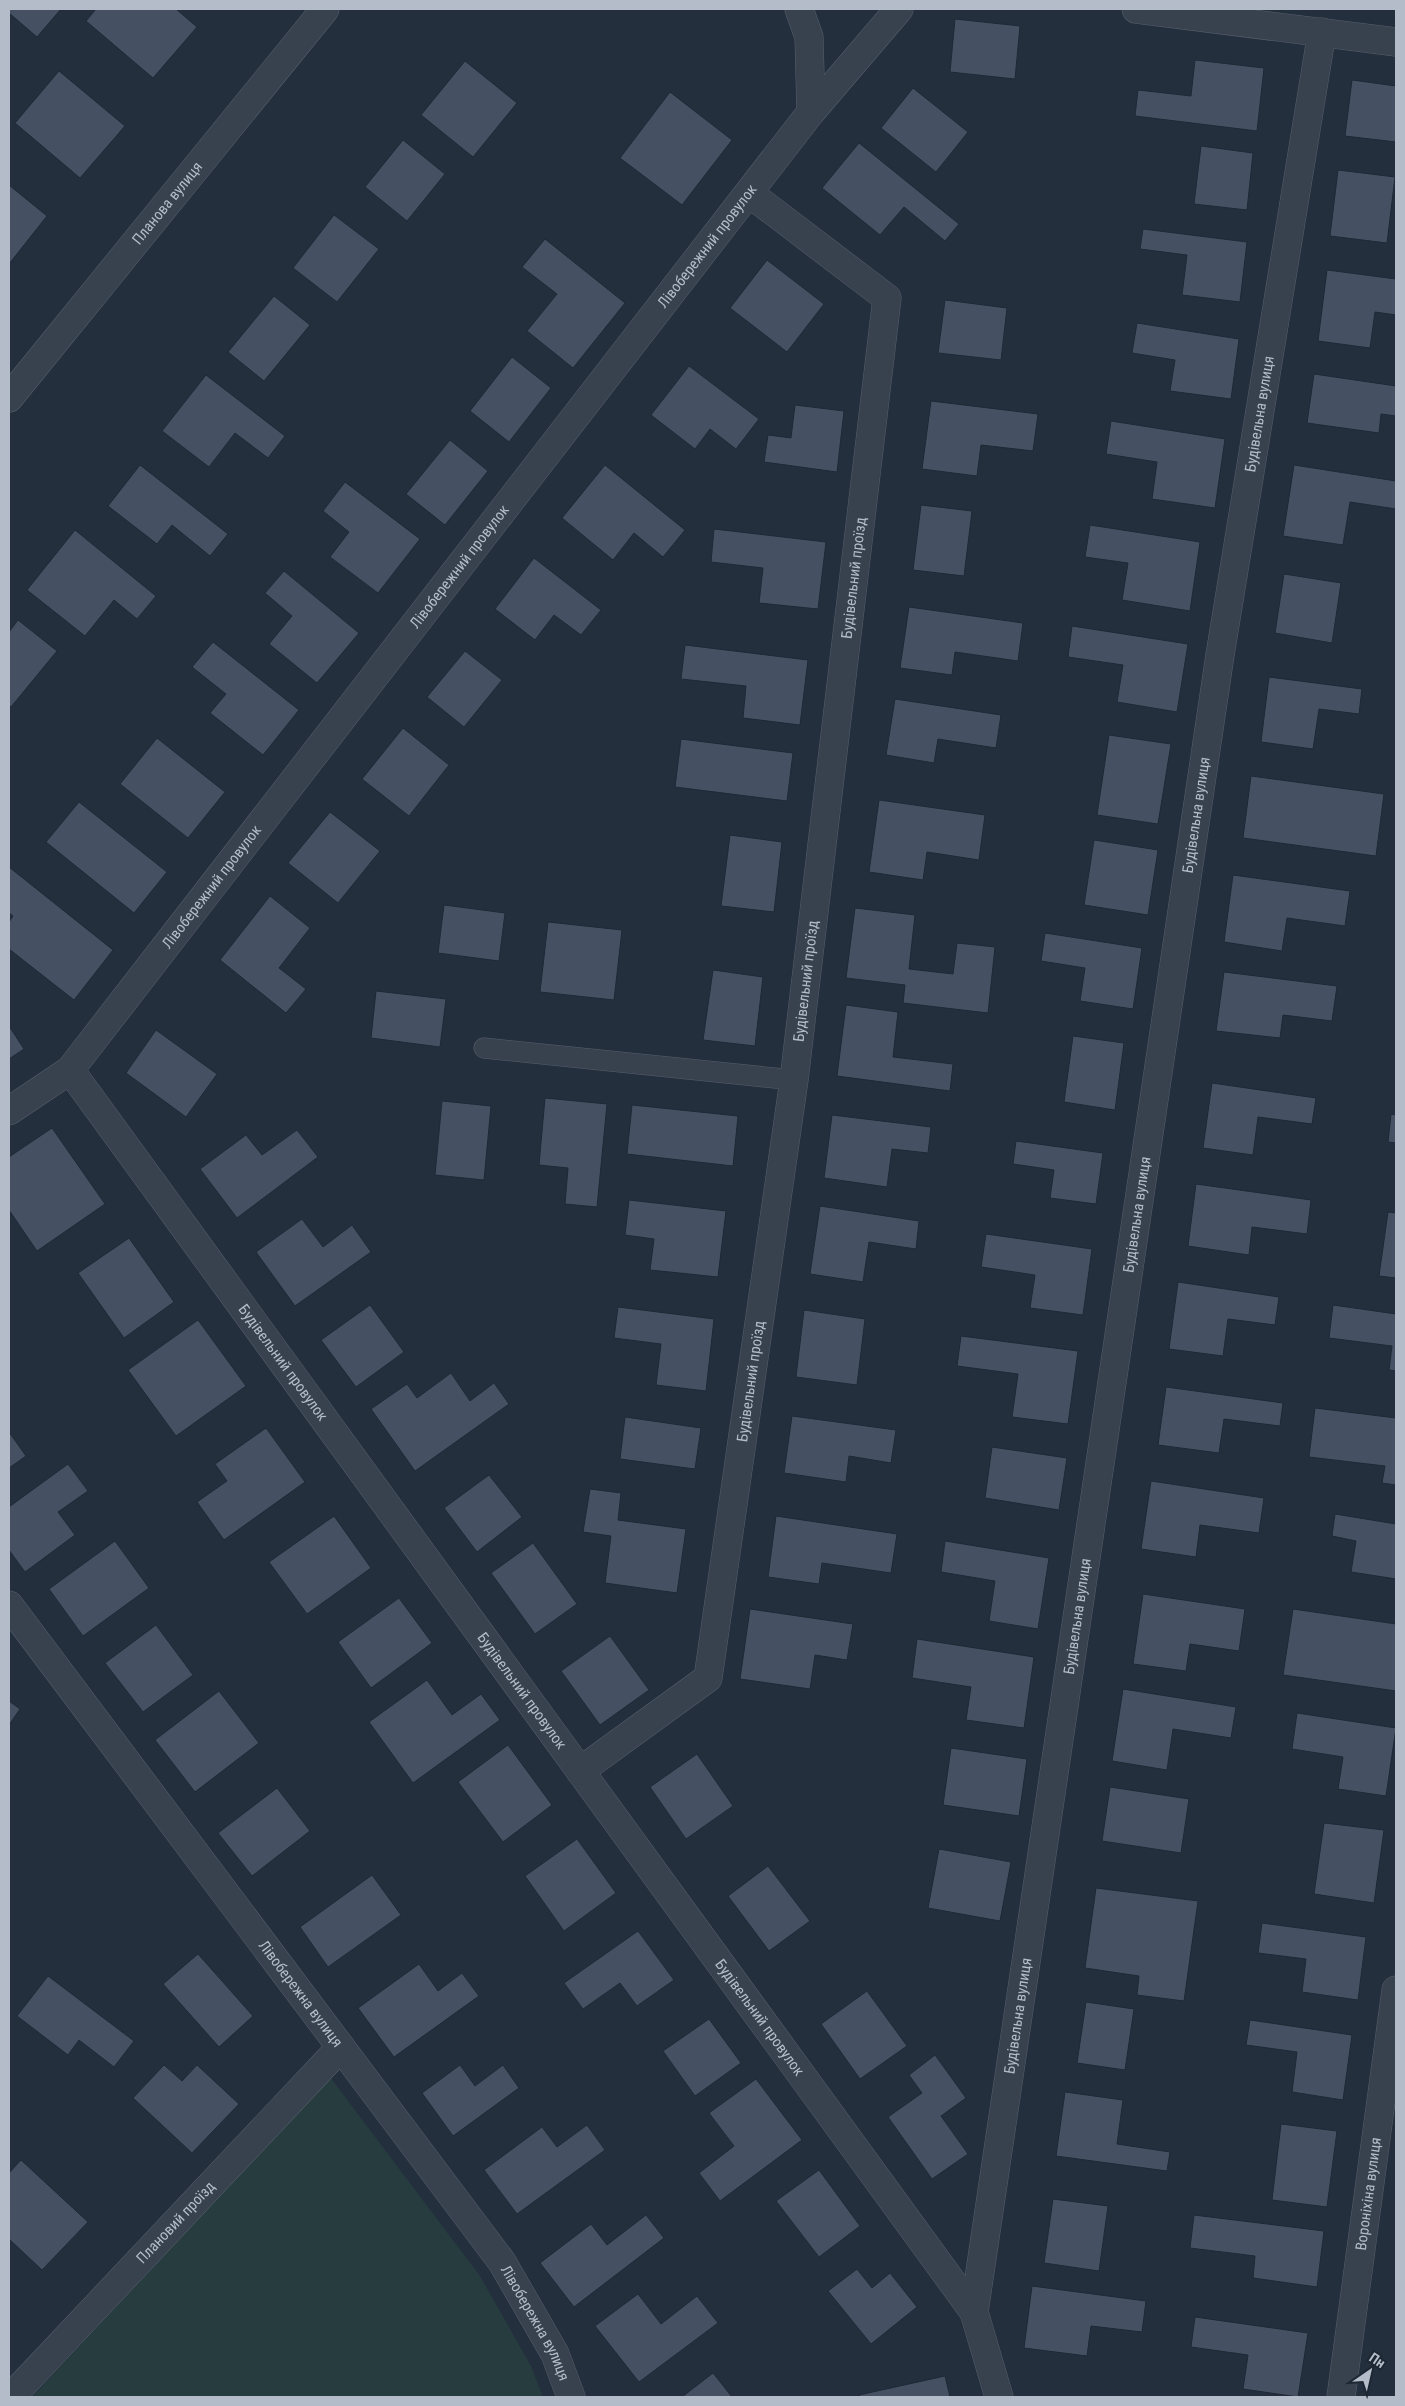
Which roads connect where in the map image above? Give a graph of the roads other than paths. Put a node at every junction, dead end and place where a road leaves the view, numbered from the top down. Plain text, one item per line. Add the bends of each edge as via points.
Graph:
1 (325, 9) edge
2 (800, 9) edge
3 (899, 9) edge
4 (1136, 9) edge
5 (1322, 32) junction
6 (1396, 42) edge
7 (811, 112) junction
8 (749, 193) junction
9 (9, 398) edge
10 (484, 1048) dead end
11 (70, 1070) junction
12 (794, 1080) junction
13 (9, 1111) edge
14 (9, 1605) edge
15 (580, 1771) junction
16 (1396, 1990) edge
17 (341, 2047) junction
18 (974, 2312) junction
19 (11, 2397) edge
20 (571, 2397) edge
21 (999, 2397) edge
22 (1341, 2397) edge

1 - 9 street, Планова вулиця
2 - 7 street via 809,37
3 - 7 street, Лівобережний провулок
4 - 5 street
5 - 6 street
5 - 18 street, Будівельна вулиця via 1220,655
7 - 8 street, Лівобережний провулок
8 - 11 street, Лівобережний провулок
8 - 12 street, Будівельний проїзд via 887,298
10 - 12 lane
11 - 13 street, Лівобережний провулок
11 - 15 street, Будівельний провулок
12 - 15 street, Будівельний проїзд via 708,1678
14 - 17 street, Лівобережна вулиця
15 - 18 street, Будівельний провулок
16 - 22 street, Вороніхіна вулиця
17 - 19 street, Плановий проїзд
17 - 20 street, Лівобережна вулиця via 502,2262 555,2354
18 - 21 street, Будівельна вулиця

